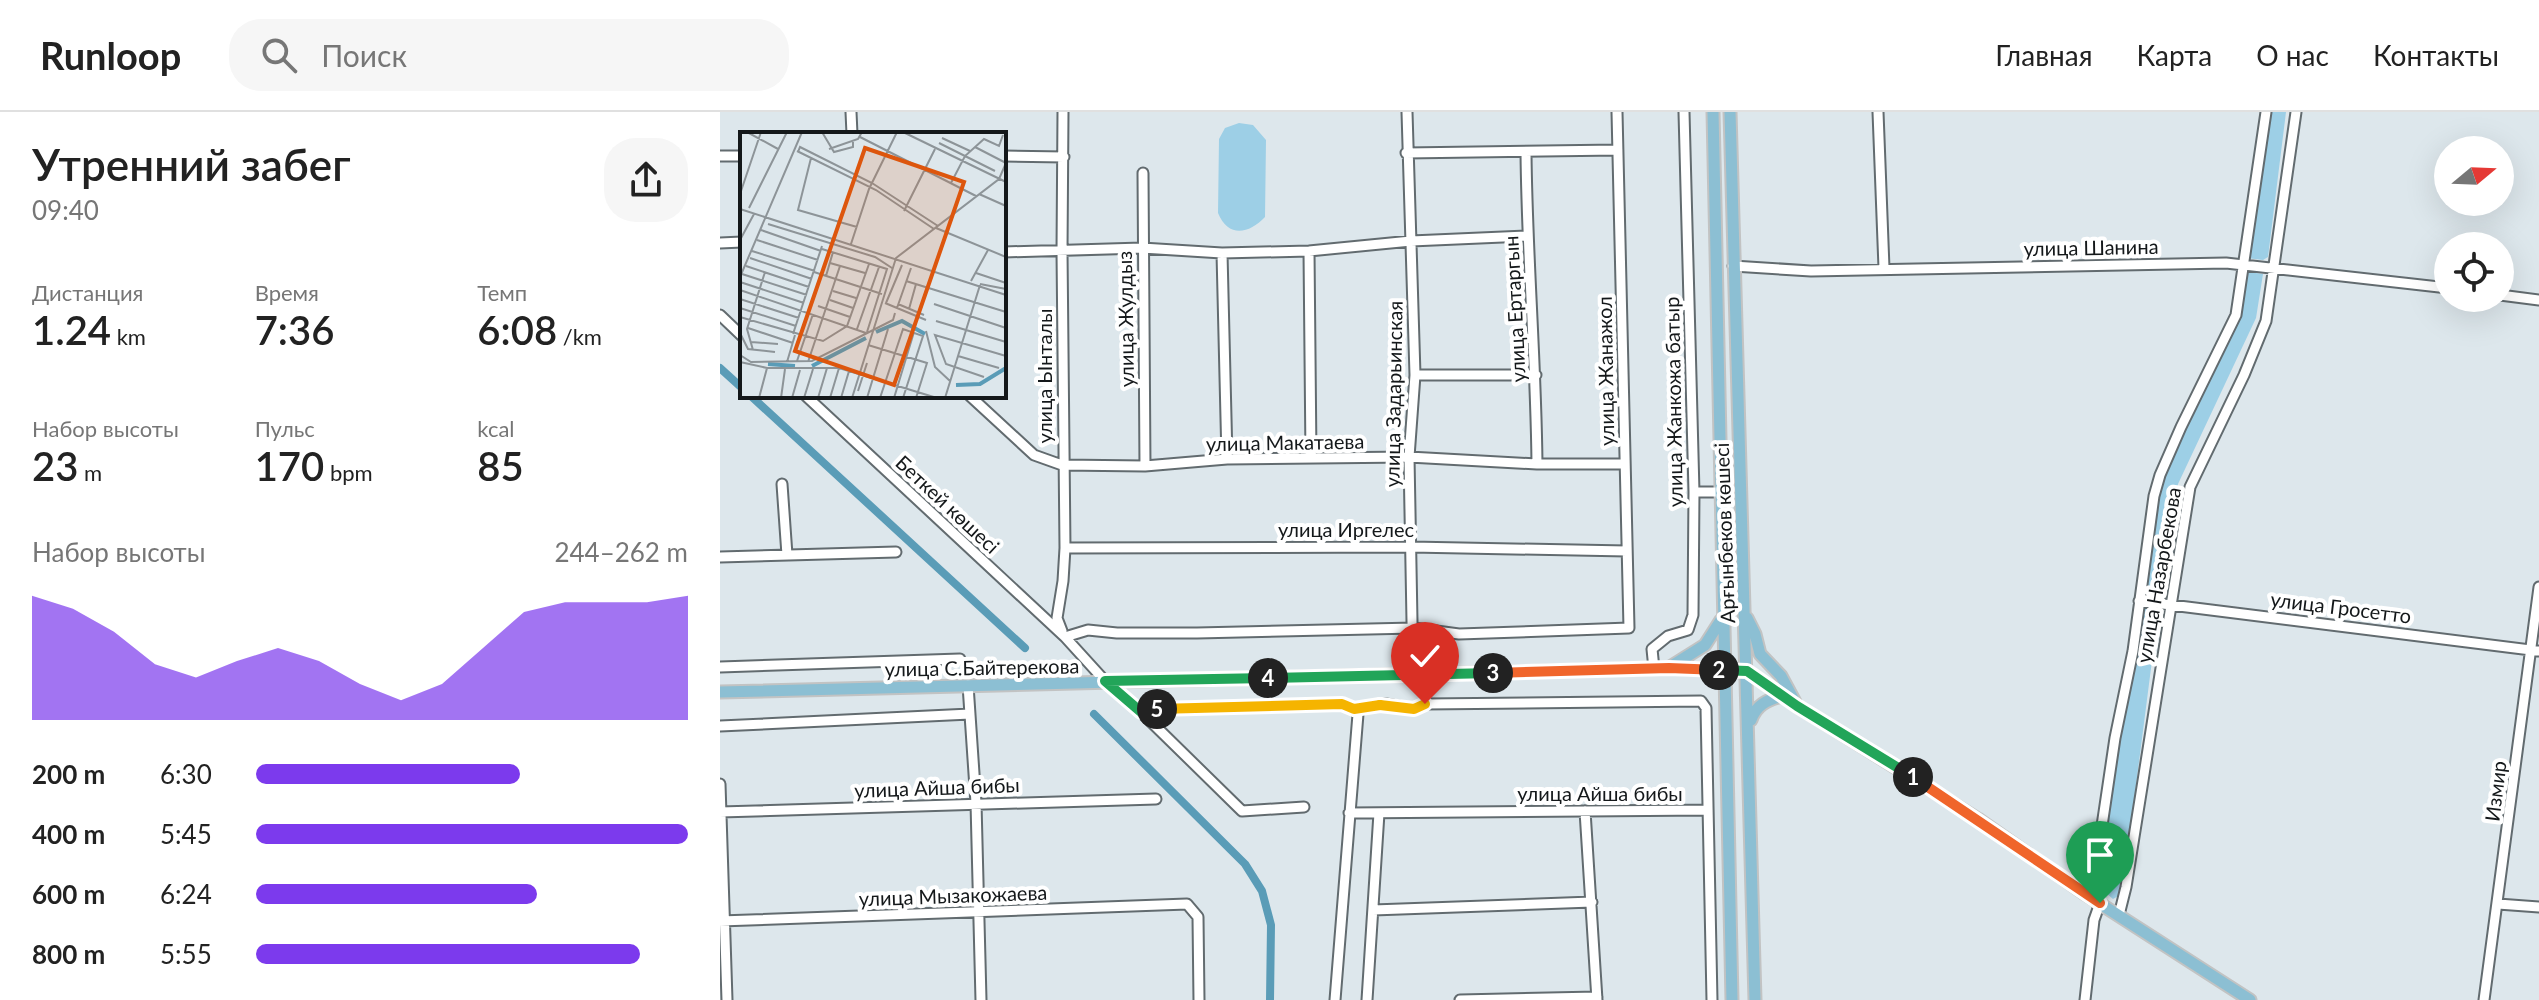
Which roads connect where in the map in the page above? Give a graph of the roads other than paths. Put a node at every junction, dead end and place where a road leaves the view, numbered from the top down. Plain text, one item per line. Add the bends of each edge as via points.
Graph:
1 (851, 112) edge
2 (1063, 112) edge
3 (1407, 112) edge
4 (1617, 112) edge
5 (1684, 112) edge
6 (1713, 112) edge
7 (1730, 112) edge
8 (1878, 112) edge
9 (2266, 112) edge
10 (2296, 112) edge
11 (852, 132) edge
12 (1618, 150) junction
13 (1406, 153) junction
14 (1526, 153) junction
15 (1006, 156) edge
16 (1064, 157) junction
17 (1143, 173) dead end
18 (1527, 236) junction
19 (1411, 241) junction
20 (740, 242) edge
21 (720, 243) edge
22 (1142, 248) junction
23 (1062, 251) junction
24 (1309, 251) junction
25 (1006, 252) edge
26 (1222, 253) junction
27 (2244, 265) junction
28 (1733, 266) junction
29 (2276, 267) junction
30 (1884, 268) junction
31 (2434, 286) edge
32 (2514, 297) edge
33 (2539, 300) edge
34 (720, 315) edge
35 (740, 334) edge
36 (1415, 375) junction
37 (1536, 375) junction
38 (808, 398) edge
39 (972, 398) edge
40 (1409, 457) junction
41 (1311, 458) junction
42 (1227, 459) junction
43 (1537, 464) junction
44 (1625, 464) junction
45 (1062, 465) junction
46 (1145, 466) junction
47 (782, 484) dead end
48 (1694, 492) junction
49 (1721, 492) junction
50 (1411, 547) junction
51 (1065, 548) junction
52 (1627, 551) junction
53 (896, 552) dead end
54 (787, 555) junction
55 (720, 557) edge
56 (2539, 587) edge
57 (2139, 601) junction
58 (2171, 606) junction
59 (1745, 615) junction
60 (1723, 616) junction
61 (1414, 628) junction
62 (1065, 637) junction
63 (2535, 650) edge
64 (960, 659) dead end
65 (720, 667) edge
66 (1669, 668) junction
67 (1654, 669) junction
68 (1725, 670) junction
69 (1747, 671) junction
70 (1413, 676) junction
71 (1105, 681) junction
72 (968, 685) junction
73 (720, 692) edge
74 (1782, 696) junction
75 (1797, 706) junction
76 (1354, 709) junction
77 (1141, 712) junction
78 (970, 714) junction
79 (720, 726) edge
80 (1749, 728) junction
81 (720, 784) edge
82 (1156, 799) dead end
83 (976, 803) junction
84 (1304, 807) dead end
85 (1708, 810) junction
86 (1585, 811) junction
87 (721, 812) edge
88 (1349, 813) junction
89 (1379, 813) junction
90 (2085, 894) junction
91 (1592, 902) junction
92 (2100, 903) junction
93 (2498, 904) junction
94 (2539, 907) edge
95 (1373, 910) junction
96 (979, 913) junction
97 (2119, 915) junction
98 (722, 921) edge
99 (1597, 999) edge
100 (727, 1000) edge
101 (981, 1000) edge
102 (1199, 1000) edge
103 (1335, 1000) edge
104 (1367, 1000) edge
105 (1460, 1000) edge
106 (1712, 1000) edge
107 (1732, 1000) edge
108 (1755, 1000) edge
109 (2085, 1000) edge
110 (2250, 1000) edge
111 (2484, 1000) edge

1 - 11 street
2 - 16 street, улица Ынталы
3 - 13 street, улица Задарьинская
4 - 12 street, улица Жанажол
5 - 48 street, улица Жанкожа батыр
6 - 49 main road, Арғынбеков көшесі
7 - 28 main road, Арғынбеков көшесі
8 - 30 street
9 - 27 street, улица Назарбекова
10 - 29 street, улица Назарбекова
12 - 14 street
12 - 44 street, улица Жанажол
13 - 14 street
13 - 19 street, улица Задарьинская
14 - 18 street, улица Ертаргын
15 - 16 street
16 - 23 street, улица Ынталы
17 - 22 street, улица Жулдыз
18 - 19 street
18 - 37 street, улица Ертаргын
19 - 24 street
19 - 36 street, улица Задарьинская
20 - 21 street
22 - 23 street
22 - 26 street
22 - 46 street, улица Жулдыз
23 - 25 street
23 - 45 street, улица Ынталы
24 - 26 street
24 - 41 street
26 - 42 street
27 - 29 street, улица Шанина
27 - 30 street, улица Шанина
27 - 57 street, улица Назарбекова via 2236,315 2160,475
28 - 30 street, улица Шанина
28 - 59 main road, Арғынбеков көшесі
29 - 31 street, улица Шанина
29 - 58 street, улица Назарбекова via 2266,321 2190,487
32 - 33 street
34 - 35 street
36 - 37 street
36 - 40 street, улица Задарьинская
37 - 43 street, улица Ертаргын
38 - 62 street, Беткей көшесі
39 - 45 street, улица Макатаева via 1034,455
40 - 41 street, улица Макатаева
40 - 43 street, улица Макатаева
40 - 50 street, улица Задарьинская
41 - 42 street, улица Макатаева
42 - 46 street, улица Макатаева
43 - 44 street, улица Макатаева
44 - 52 street, улица Жанажол
45 - 46 street, улица Макатаева
45 - 51 street, улица Ынталы
47 - 54 street
48 - 49 street
48 - 67 street, улица Жанкожа батыр via 1693,615 1688,630 1668,636 1652,649
49 - 60 main road, Арғынбеков көшесі
50 - 51 street, улица Иргелес
50 - 52 street, улица Иргелес
50 - 61 street, улица Задарьинская
51 - 62 street, улица Ынталы via 1057,618
52 - 61 street, улица Жанажол via 1629,628 1459,634
53 - 54 street
54 - 55 street
56 - 63 street, Измир
57 - 58 street, улица Гросетто
57 - 90 street, улица Назарбекова via 2095,873
58 - 63 street, улица Гросетто
58 - 97 street, улица Назарбекова
59 - 69 main road, Арғынбеков көшесі
59 - 75 main road via 1760,654 1781,676
60 - 66 main road via 1705,645
60 - 68 main road, Арғынбеков көшесі
61 - 62 street via 1093,630
61 - 70 street, улица Задарьинская
62 - 71 street, Беткей көшесі
63 - 93 street, Измир
64 - 65 street
66 - 67 main road, улица С.Байтерекова
66 - 68 main road, улица С.Байтерекова
67 - 70 main road, улица С.Байтерекова
68 - 69 main road, улица С.Байтерекова
68 - 107 main road, Арғынбеков көшесі
69 - 74 main road
69 - 80 main road, Арғынбеков көшесі
70 - 71 main road, улица С.Байтерекова
71 - 72 main road, улица С.Байтерекова
71 - 77 street, Беткей көшесі
72 - 73 main road, улица С.Байтерекова
72 - 78 street
74 - 75 main road
74 - 80 main road via 1758,707
75 - 90 main road via 1978,819
76 - 77 street via 1342,704
76 - 85 street via 1386,704 1414,709 1425,704 1701,701 1706,708
76 - 88 street via 1359,724
77 - 84 street, Беткей көшесі via 1242,811
78 - 79 street
78 - 83 street
80 - 108 main road, Арғынбеков көшесі
81 - 87 street
82 - 83 street, улица Айша бибы
83 - 87 street, улица Айша бибы
83 - 96 street
85 - 86 street, улица Айша бибы
85 - 106 street
86 - 89 street, улица Айша бибы
86 - 91 street
87 - 98 street
88 - 89 street, улица Айша бибы
88 - 103 street
89 - 95 street
90 - 92 main road
91 - 95 street
91 - 99 street
92 - 97 main road
92 - 109 street
93 - 94 street
93 - 111 street, Измир
95 - 104 street
96 - 98 street, улица Мызакожаева
96 - 101 street
96 - 102 street, улица Мызакожаева via 1187,904 1198,917
97 - 110 main road
98 - 100 street
99 - 105 street

